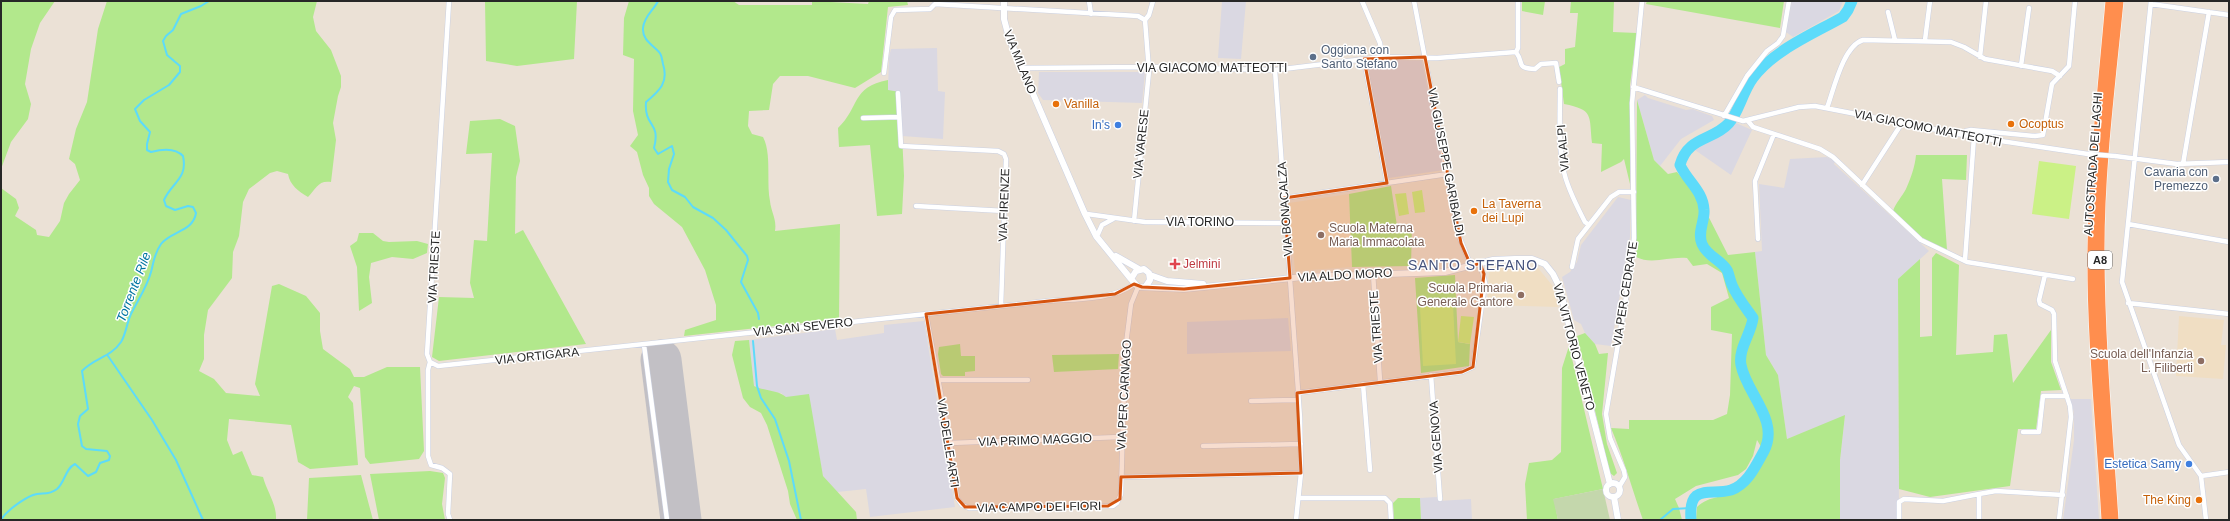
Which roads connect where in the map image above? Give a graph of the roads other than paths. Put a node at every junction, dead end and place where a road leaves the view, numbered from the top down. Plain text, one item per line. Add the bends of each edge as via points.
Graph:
1 (450, 1) edge
2 (1004, 1) edge
3 (1089, 1) edge
4 (1152, 1) edge
5 (1364, 1) edge
6 (1414, 1) edge
7 (1518, 1) edge
8 (1642, 1) edge
9 (1789, 1) edge
10 (1930, 1) edge
11 (1986, 1) edge
12 (2074, 1) edge
13 (2110, 1) edge
14 (2119, 1) edge
15 (2151, 2) edge
16 (934, 3) edge
17 (2029, 8) dead end
18 (1004, 10) junction
19 (1888, 12) dead end
20 (2209, 12) junction
21 (1091, 14) junction
22 (2229, 15) edge
23 (1144, 20) junction
24 (1895, 40) junction
25 (1926, 40) junction
26 (1516, 52) junction
27 (1382, 56) junction
28 (1980, 57) junction
29 (1426, 58) junction
30 (1364, 59) junction
31 (2021, 66) junction
32 (1149, 67) junction
33 (1022, 68) junction
34 (1275, 70) junction
35 (884, 73) dead end
36 (2060, 76) junction
37 (1560, 82) dead end
38 (1633, 87) junction
39 (1560, 89) dead end
40 (898, 93) dead end
41 (1827, 108) junction
42 (1725, 116) junction
43 (899, 117) junction
44 (863, 118) dead end
45 (1748, 121) junction
46 (1902, 123) junction
47 (1774, 134) junction
48 (1963, 135) junction
49 (1974, 137) junction
50 (2134, 159) junction
51 (2229, 162) edge
52 (2183, 164) junction
53 (1448, 174) junction
54 (1387, 183) junction
55 (1862, 185) junction
56 (1634, 192) junction
57 (1284, 198) junction
58 (916, 206) dead end
59 (1082, 208) junction
60 (1004, 211) junction
61 (1087, 214) junction
62 (1114, 219) junction
63 (1134, 221) junction
64 (1286, 223) junction
65 (2128, 224) junction
66 (1589, 225) junction
67 (1098, 234) junction
68 (1758, 239) dead end
69 (2229, 242) edge
70 (1102, 243) junction
71 (1112, 254) junction
72 (1965, 260) junction
73 (1480, 263) junction
74 (1471, 266) junction
75 (1572, 267) dead end
76 (1139, 269) junction
77 (1373, 273) junction
78 (1150, 275) junction
79 (2045, 275) junction
80 (1290, 278) junction
81 (2073, 279) dead end
82 (1135, 283) junction
83 (1219, 284) junction
84 (1146, 286) junction
85 (2128, 303) junction
86 (1001, 306) junction
87 (926, 314) junction
88 (2229, 314) edge
89 (644, 345) junction
90 (430, 362) junction
91 (1431, 375) junction
92 (938, 380) junction
93 (1028, 380) dead end
94 (1380, 381) junction
95 (1363, 384) junction
96 (1297, 393) junction
97 (2067, 396) junction
98 (1298, 400) junction
99 (1252, 401) dead end
100 (2023, 432) dead end
101 (1121, 437) junction
102 (950, 443) junction
103 (1301, 444) junction
104 (1204, 446) dead end
105 (1370, 470) dead end
106 (2229, 472) edge
107 (1300, 473) junction
108 (2201, 476) junction
109 (1121, 477) junction
110 (1610, 484) junction
111 (1619, 487) junction
112 (1979, 494) junction
113 (2063, 495) junction
114 (1614, 497) junction
115 (1299, 498) junction
116 (1440, 499) dead end
117 (1117, 504) joint
118 (962, 505) joint
119 (450, 520) edge
120 (667, 520) edge
121 (1296, 520) edge
122 (1391, 520) edge
123 (1618, 520) edge
124 (1899, 520) edge
125 (1979, 520) edge
126 (2059, 520) edge
127 (2106, 520) edge
128 (2114, 520) edge
129 (2206, 520) edge

1 - 90 street, VIA TRIESTE via 427,354
2 - 18 street, VIA MILANO
3 - 21 street
4 - 23 street via 1149,15
5 - 27 street via 1380,43
6 - 29 street, VIA GIUSEPPE GARIBALDI
7 - 26 street
8 - 38 street, VIA PER CEDRATE
9 - 42 street via 1783,36 1746,76
10 - 25 street
11 - 28 street
12 - 36 street via 2069,66
13 - 127 highway, AUTOSTRADA DEI LAGHI / A8 via 2095,164 2092,248 2093,313
14 - 128 highway, AUTOSTRADA DEI LAGHI / A8 via 2103,164 2100,247 2101,314
15 - 20 street
15 - 50 street
16 - 18 street
16 - 35 street via 930,9 895,10 891,17
17 - 31 street
18 - 21 street
18 - 33 street, VIA MILANO via 1006,28
19 - 24 street
20 - 22 street
20 - 52 street
21 - 23 street via 1138,16
23 - 32 street, VIA VARESE
24 - 25 street
24 - 41 street via 1863,40 1852,46 1841,66
25 - 28 street via 1958,44
26 - 29 street, VIA GIACOMO MATTEOTTI
26 - 37 street via 1523,68 1535,69 1541,64 1556,63
27 - 29 street, VIA GIACOMO MATTEOTTI
27 - 30 street, VIA GIACOMO MATTEOTTI
28 - 31 street
29 - 53 street, VIA GIUSEPPE GARIBALDI
30 - 34 street, VIA GIACOMO MATTEOTTI
30 - 54 street
31 - 36 street via 2052,71
32 - 33 street, VIA GIACOMO MATTEOTTI
32 - 34 street, VIA GIACOMO MATTEOTTI
32 - 63 street, VIA VARESE
33 - 59 street, VIA MILANO
34 - 57 street, VIA BONACALZA
36 - 48 street via 2052,84 2043,135 1970,130
38 - 42 street, VIA GIACOMO MATTEOTTI
38 - 56 street, VIA PER CEDRATE
39 - 66 street, VIA ALPI via 1561,158 1570,193
40 - 43 street
41 - 45 street, VIA GIACOMO MATTEOTTI via 1799,107
41 - 46 street, VIA GIACOMO MATTEOTTI
42 - 45 street, VIA GIACOMO MATTEOTTI via 1738,121
43 - 44 street
43 - 60 street, VIA FIRENZE via 901,146 998,150 1004,154
45 - 47 street via 1753,127
46 - 48 street, VIA GIACOMO MATTEOTTI
46 - 55 street
47 - 55 street via 1820,149 1838,161
47 - 68 street via 1755,181
48 - 49 street, VIA GIACOMO MATTEOTTI
49 - 50 street, VIA GIACOMO MATTEOTTI, bridge
49 - 72 street
50 - 52 street, VIA GIACOMO MATTEOTTI
50 - 65 street
51 - 52 street, VIA GIACOMO MATTEOTTI
53 - 54 street
53 - 74 street, VIA GIUSEPPE GARIBALDI via 1459,236
54 - 57 street
55 - 72 street via 1921,240
56 - 66 street via 1614,194
56 - 111 street, VIA PER CEDRATE via 1634,238 1630,273 1606,414 1610,438 1624,471 1625,477
57 - 64 street, VIA BONACALZA
58 - 60 street
59 - 61 street, VIA MILANO
59 - 70 street, VIA MILANO
60 - 86 street, VIA FIRENZE
61 - 62 street, VIA TORINO
61 - 67 street, VIA MILANO
62 - 63 street, VIA TORINO
62 - 67 street via 1102,225
63 - 64 street, VIA TORINO
64 - 80 street, VIA BONACALZA
65 - 69 street
65 - 85 street via 2122,282
66 - 75 street via 1578,239
67 - 70 street, VIA MILANO
70 - 71 street, VIA MILANO
71 - 76 street, VIA MILANO
71 - 82 street, VIA MILANO
72 - 79 street
73 - 74 street, VIA VITTORIO VENETO
73 - 91 street via 1485,283 1473,367 1462,372
73 - 110 street, VIA VITTORIO VENETO via 1532,259 1545,264 1553,274 1559,286
74 - 77 street, VIA ALDO MORO via 1445,272
76 - 78 street via 1147,271
76 - 82 street via 1133,273
77 - 80 street, VIA ALDO MORO
77 - 94 street, VIA TRIESTE
78 - 83 street, VIA ALDO MORO via 1167,281
78 - 84 street
79 - 81 street
79 - 97 street via 2039,300 2040,304 2052,310 2054,314 2055,361
80 - 83 street, VIA ALDO MORO
80 - 96 street, VIA BONACALZA
82 - 84 street
82 - 86 street, VIA SAN SEVERO via 1127,290 1115,294
82 - 101 street, VIA PER CARNAGO via 1127,331
83 - 84 street, VIA ALDO MORO via 1184,289
85 - 88 street
85 - 108 street via 2179,445
86 - 87 street, VIA SAN SEVERO
87 - 89 street, VIA SAN SEVERO
87 - 92 street, VIA DELLE ARTI
89 - 90 street, VIA ORTIGARA via 438,366
89 - 120 street
90 - 119 street, VIA TRIESTE via 428,456 431,465 450,474
91 - 94 street
91 - 116 street, VIA GENOVA
92 - 93 street, VIA DELLE ARTI
92 - 102 street, VIA DELLE ARTI
94 - 95 street
95 - 96 street
95 - 105 street
96 - 98 street, VIA BONACALZA
97 - 100 street via 2043,396 2040,432
97 - 113 street via 2071,427
98 - 99 street
98 - 103 street, VIA BONACALZA
101 - 102 street, VIA PRIMO MAGGIO
101 - 109 street, VIA PER CARNAGO
102 - 118 street, VIA DELLE ARTI via 957,498
103 - 104 street
103 - 107 street, VIA BONACALZA
106 - 108 street
107 - 109 street
107 - 115 street, VIA BONACALZA
108 - 129 street
109 - 117 street, VIA PER CARNAGO via 1121,494
110 - 111 street
110 - 114 street, VIA VITTORIO VENETO via 1606,492
111 - 114 street via 1620,493
112 - 113 street via 1996,491
112 - 124 street via 1943,501 1904,499 1899,502
112 - 125 street
113 - 126 street
114 - 123 street, VIA VITTORIO VENETO
115 - 121 street, VIA BONACALZA
115 - 122 street via 1385,498 1389,499
117 - 118 street, VIA CAMPO DEI FIORI via 968,508

